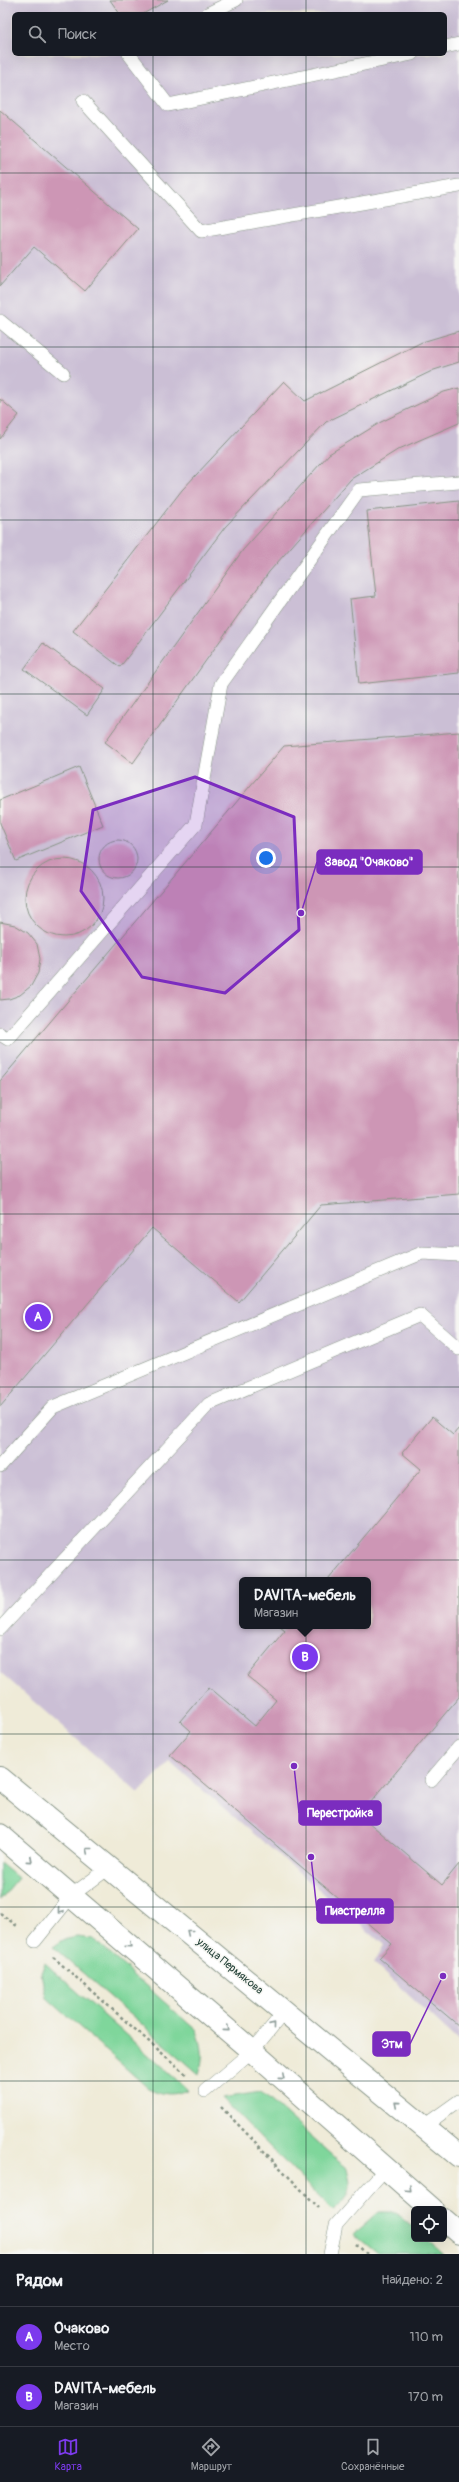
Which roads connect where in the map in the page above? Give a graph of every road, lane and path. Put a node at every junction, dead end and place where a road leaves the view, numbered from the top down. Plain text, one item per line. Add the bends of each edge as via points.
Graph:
1 (236, 0) edge
2 (211, 12) edge
3 (459, 44) edge
4 (447, 47) edge
5 (131, 56) edge
6 (402, 56) edge
7 (83, 101) dead end
8 (459, 186) edge
9 (0, 321) edge
10 (63, 373) dead end
11 (459, 482) edge
12 (0, 1034) edge
13 (459, 1255) edge
14 (459, 1349) edge
15 (0, 1466) edge
16 (0, 1629) edge
17 (459, 1747) edge
18 (0, 1778) edge
19 (431, 1780) dead end
20 (0, 1835) edge
21 (110, 1867) junction
22 (72, 1895) junction
23 (35, 1941) dead end
24 (285, 2011) junction
25 (252, 2051) junction
26 (206, 2091) dead end
27 (459, 2101) edge
28 (424, 2126) junction
29 (459, 2156) edge
30 (386, 2168) junction
31 (429, 2206) edge
32 (447, 2223) edge
33 (459, 2233) edge
34 (330, 2254) edge

1 - 2 lane
3 - 4 lane
5 - 6 lane via 168,105
7 - 8 lane via 201,231
9 - 10 lane
11 - 12 lane via 359,490 221,684 196,824 8,1039
13 - 15 lane via 422,1254 53,1407
14 - 16 lane via 420,1315 209,1404
17 - 19 lane
21 -> 18 street, улица Пермякова
20 -> 22 street
21 - 22 lane
24 -> 21 street, улица Пермякова
22 -> 23 lane
22 -> 25 street
25 -> 24 lane
28 -> 24 street, улица Пермякова
25 - 26 lane
25 -> 30 street
27 - 28 lane
28 - 29 street, улица Пермякова
30 -> 31 street
30 - 34 lane via 336,2225
32 - 33 street

